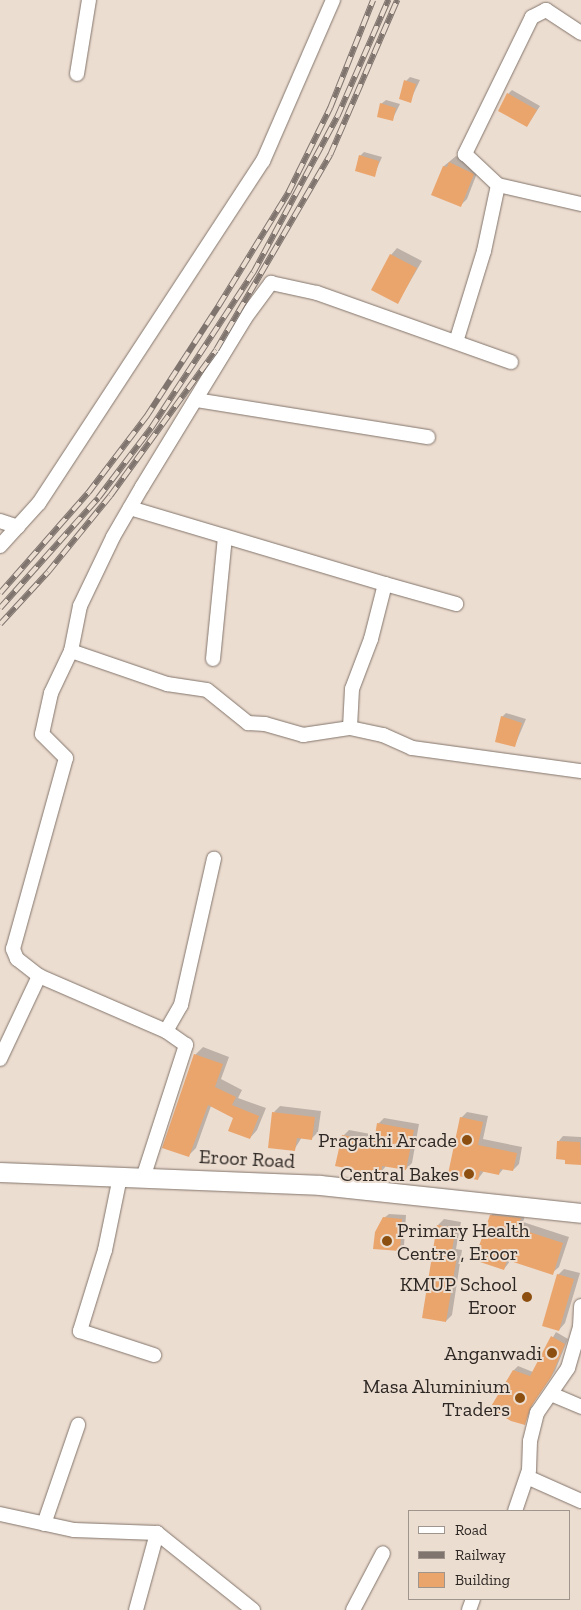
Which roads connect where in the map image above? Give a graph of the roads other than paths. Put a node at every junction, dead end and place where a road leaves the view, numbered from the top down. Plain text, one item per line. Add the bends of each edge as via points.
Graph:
1 (89, 0) edge
2 (333, 0) edge
3 (581, 33) edge
4 (77, 74) dead end
5 (498, 185) junction
6 (581, 204) edge
7 (456, 342) junction
8 (511, 362) dead end
9 (196, 400) junction
10 (428, 437) dead end
11 (130, 508) junction
12 (0, 521) edge
13 (18, 527) junction
14 (225, 537) junction
15 (0, 546) edge
16 (385, 584) junction
17 (456, 604) dead end
18 (71, 651) junction
19 (213, 659) dead end
20 (350, 728) junction
21 (581, 771) edge
22 (214, 859) dead end
23 (38, 976) junction
24 (166, 1031) junction
25 (0, 1059) edge
26 (0, 1172) edge
27 (120, 1177) junction
28 (142, 1178) junction
29 (581, 1213) edge
30 (581, 1306) edge
31 (154, 1355) dead end
32 (551, 1394) junction
33 (581, 1407) edge
34 (78, 1425) dead end
35 (527, 1477) junction
36 (581, 1501) edge
37 (515, 1510) edge
38 (0, 1514) edge
39 (44, 1524) junction
40 (157, 1533) junction
41 (384, 1553) dead end
42 (136, 1610) edge
43 (253, 1610) edge
44 (353, 1610) edge

1 - 4 street
2 - 13 street via 263,161 39,503
3 - 5 street via 546,10 532,17 465,154
5 - 6 street
5 - 7 street via 484,251
7 - 8 street
7 - 9 street via 317,293 271,283 245,318
9 - 10 street
9 - 11 street
11 - 14 street
11 - 18 street via 80,606
12 - 13 street
13 - 15 street
14 - 16 street
14 - 19 street
16 - 17 street
16 - 20 street via 371,638 352,689
18 - 20 street via 167,684 207,690 248,723 265,724 302,735
18 - 23 street via 51,693 42,734 66,758 14,949 17,959
20 - 21 street via 383,735 412,748
22 - 24 street via 181,1005
23 - 24 street
23 - 25 street
24 - 28 street via 186,1045
26 - 27 main road, Eroor Road
27 - 28 main road, Eroor Road
27 - 31 street via 105,1250 80,1331
28 - 29 main road, Eroor Road via 320,1185
30 - 32 street via 580,1327 568,1368
32 - 33 street
32 - 35 street via 537,1413 530,1441
34 - 39 street
35 - 36 street
35 - 37 street
38 - 39 street
39 - 40 street via 74,1530
40 - 42 street
40 - 43 street
41 - 44 street

